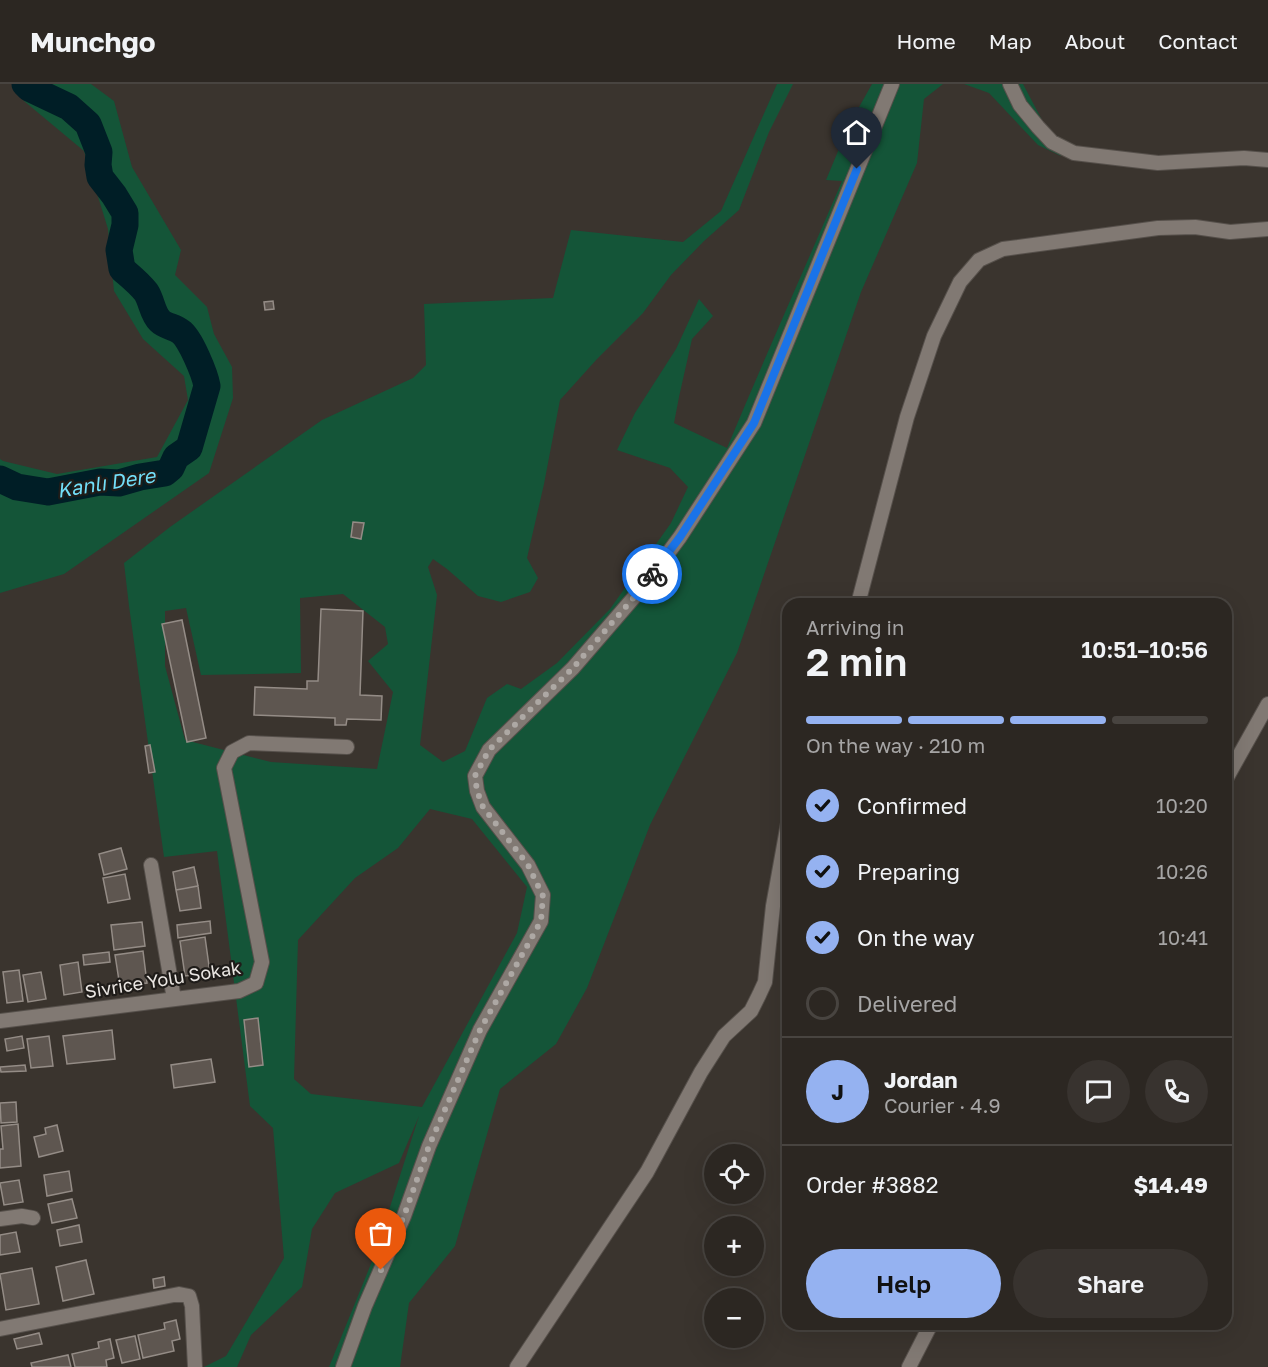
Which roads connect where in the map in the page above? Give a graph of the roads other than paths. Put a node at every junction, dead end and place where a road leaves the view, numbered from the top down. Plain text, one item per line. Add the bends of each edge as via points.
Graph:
1 (892, 84) edge
2 (1010, 84) edge
3 (1268, 160) edge
4 (1268, 229) edge
5 (860, 598) edge
6 (1268, 704) edge
7 (347, 747) dead end
8 (1232, 768) edge
9 (782, 856) edge
10 (151, 866) dead end
11 (174, 999) junction
12 (0, 1021) edge
13 (33, 1218) dead end
14 (0, 1219) edge
15 (0, 1329) edge
16 (928, 1330) edge
17 (195, 1367) edge
18 (343, 1367) edge
19 (517, 1367) edge
20 (909, 1367) edge

1 - 18 street via 754,423 642,588 573,668 489,750 475,776 483,807 528,865 543,896 541,921 480,1030 429,1146
2 - 3 street via 1020,105 1038,127 1052,142 1074,153 1158,162
4 - 5 street via 1230,232 1195,226 1158,228 1003,249 979,260 960,282 934,336 907,417
6 - 8 street
7 - 11 street, Sivrice Yolu Sokak via 249,743 232,752 224,768 262,962 256,983 239,990
9 - 19 street via 765,982 751,1011 724,1036 648,1172
10 - 11 street
11 - 12 street, Sivrice Yolu Sokak
13 - 14 street
15 - 17 street via 179,1294 189,1296 192,1306
16 - 20 street

